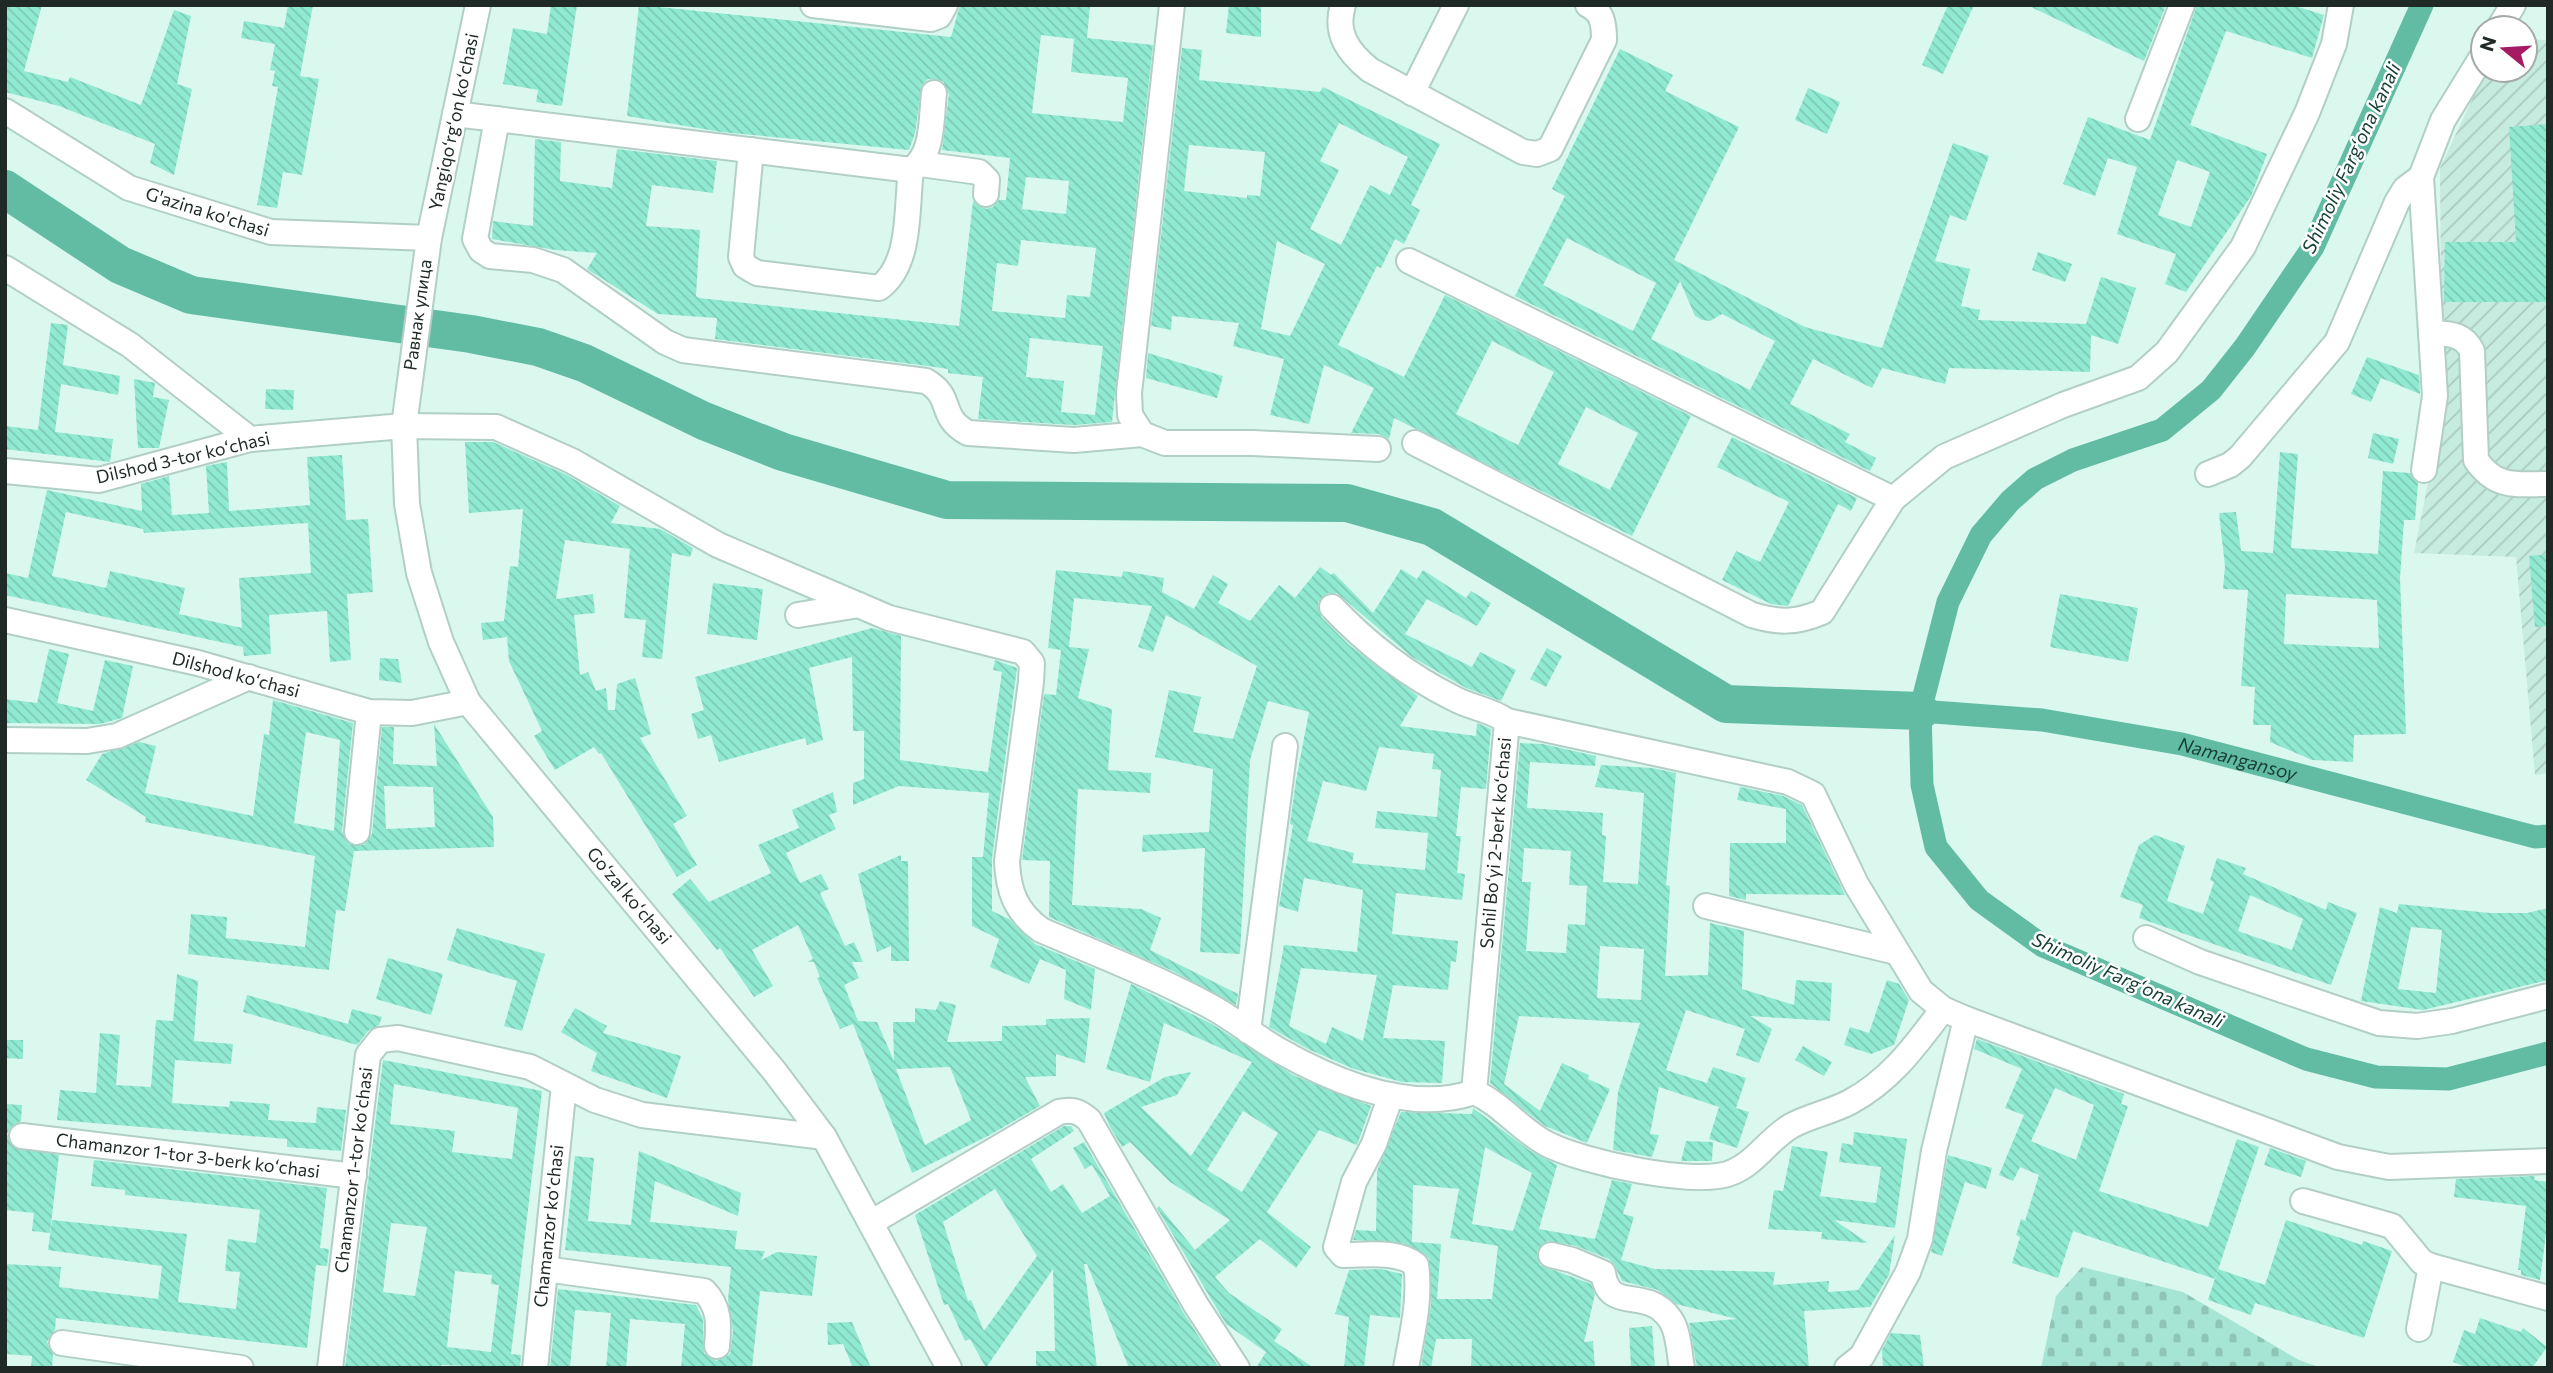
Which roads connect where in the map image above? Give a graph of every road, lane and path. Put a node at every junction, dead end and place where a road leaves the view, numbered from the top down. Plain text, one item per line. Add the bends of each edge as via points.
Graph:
1 (478, 5) edge
2 (813, 5) edge
3 (945, 5) edge
4 (1172, 5) edge
5 (1343, 5) edge
6 (1456, 5) edge
7 (1588, 5) edge
8 (2182, 5) edge
9 (2341, 5) edge
10 (2469, 78) edge
11 (934, 93) dead end
12 (1412, 93) junction
13 (5, 111) edge
14 (455, 114) junction
15 (497, 119) junction
16 (2138, 119) dead end
17 (751, 150) junction
18 (915, 167) junction
19 (2421, 177) junction
20 (986, 194) dead end
21 (429, 238) junction
22 (1409, 261) dead end
23 (5, 268) edge
24 (2431, 333) junction
25 (407, 391) joint
26 (404, 426) junction
27 (1142, 434) junction
28 (250, 439) junction
29 (1415, 443) dead end
30 (1378, 449) dead end
31 (2424, 470) dead end
32 (5, 471) edge
33 (2208, 474) dead end
34 (2548, 484) edge
35 (1893, 499) junction
36 (859, 605) junction
37 (1332, 607) dead end
38 (798, 615) dead end
39 (5, 620) edge
40 (249, 677) junction
41 (468, 702) junction
42 (369, 712) junction
43 (1507, 721) junction
44 (5, 740) edge
45 (1284, 746) dead end
46 (357, 832) dead end
47 (1706, 906) dead end
48 (2147, 938) dead end
49 (1896, 952) junction
50 (2548, 996) edge
51 (1943, 1009) junction
52 (1966, 1019) junction
53 (1248, 1031) junction
54 (564, 1085) junction
55 (1474, 1092) junction
56 (1391, 1095) junction
57 (22, 1136) dead end
58 (824, 1138) junction
59 (2548, 1161) edge
60 (354, 1176) junction
61 (2304, 1201) dead end
62 (872, 1222) junction
63 (1551, 1255) dead end
64 (2431, 1266) junction
65 (545, 1269) junction
66 (2548, 1298) edge
67 (2419, 1329) dead end
68 (62, 1343) dead end
69 (717, 1346) dead end
70 (242, 1368) edge
71 (330, 1368) edge
72 (535, 1368) edge
73 (949, 1368) edge
74 (1237, 1368) edge
75 (1406, 1368) edge
76 (1682, 1368) edge
77 (1847, 1368) edge

1 - 14 street, Yangiqoʻrgʻon koʻchasi
2 - 3 street via 931,19 939,16
4 - 27 street via 1129,393 1130,415
5 - 12 street via 1340,24 1352,56
6 - 12 street
7 - 12 street via 1604,23 1604,40 1550,149 1537,154 1522,152
8 - 16 street
9 - 35 street via 2334,44 2307,113 2243,247 2167,352 2138,378 1944,457
10 - 19 street via 2443,120
11 - 18 street via 927,150
13 - 21 street, G'azina ko'chasi via 129,188 271,232
14 - 15 street
14 - 21 street, Yangiqoʻrgʻon koʻchasi
15 - 17 street
15 - 27 street via 475,239 481,250 490,256 533,260 563,270 665,342 703,354 926,381 938,388 954,425 968,433 1074,440
17 - 18 street
17 - 18 street via 741,257 746,266 757,273 879,288 900,264
18 - 20 street via 979,172 987,180
19 - 24 street
19 - 33 street via 2397,202 2337,342 2240,457
21 - 25 street, Равнак улица
22 - 35 street
23 - 28 street via 130,345
24 - 31 street via 2435,396
24 - 34 street via 2455,334 2472,352 2476,460 2485,474 2498,482
25 - 26 street, Goʻzal koʻchasi
26 - 28 street, Dilshod 3-tor koʻchasi
26 - 36 street, Dilshod 3-tor koʻchasi via 496,427 572,461 718,545
26 - 41 street, Goʻzal koʻchasi via 407,504 419,573 441,642
27 - 30 street via 1165,443
28 - 32 street, Dilshod 3-tor koʻchasi via 99,480
29 - 35 street via 1752,615 1778,623 1822,612
36 - 38 street
36 - 53 street, Dilshod 3-tor koʻchasi via 889,618 1023,652 1032,663 1007,860 1008,881 1024,918 1041,930 1210,1006
37 - 43 street, Sohil Boʻyi 2-berk koʻchasi via 1387,659 1456,700 1491,710
39 - 40 street, Dilshod koʻchasi
40 - 42 street, Dilshod koʻchasi
40 - 44 street via 117,737
41 - 42 street, Dilshod koʻchasi via 412,713
41 - 58 street, Goʻzal koʻchasi via 775,1072
42 - 46 street
43 - 49 street via 1788,782 1813,794 1856,884
43 - 55 street, Sohil Boʻyi 2-berk koʻchasi
45 - 53 street
47 - 49 street
48 - 50 street via 2200,962 2379,1023 2417,1026 2452,1021
49 - 51 street via 1921,991
51 - 52 street
51 - 55 street via 1879,1085 1792,1126 1732,1173 1706,1178 1612,1166 1572,1154 1545,1143
52 - 59 street via 2348,1159 2409,1168
52 - 77 street via 1934,1151 1920,1239 1908,1272 1862,1356
53 - 56 street, Dilshod 3-tor koʻchasi via 1339,1080
54 - 58 street via 642,1115
54 - 60 street, Chamanzor 1-tor koʻchasi via 530,1067 398,1038 380,1040 368,1055
54 - 65 street, Chamanzor koʻchasi
55 - 56 street, Dilshod 3-tor koʻchasi via 1451,1100
56 - 75 street via 1374,1144 1354,1182 1336,1247 1343,1255 1393,1255 1416,1265 1416,1302
57 - 60 street, Chamanzor 1-tor 3-berk koʻchasi
58 - 62 street, Goʻzal koʻchasi
60 - 71 street, Chamanzor 1-tor koʻchasi
61 - 64 street via 2392,1226 2422,1262
62 - 73 street, Goʻzal koʻchasi
62 - 74 street via 1059,1112 1081,1113
63 - 76 street via 1597,1268 1613,1296 1648,1300 1663,1310 1672,1321
64 - 66 street
64 - 67 street
65 - 69 street via 704,1291 714,1300 717,1312
65 - 72 street, Chamanzor koʻchasi
68 - 70 street

